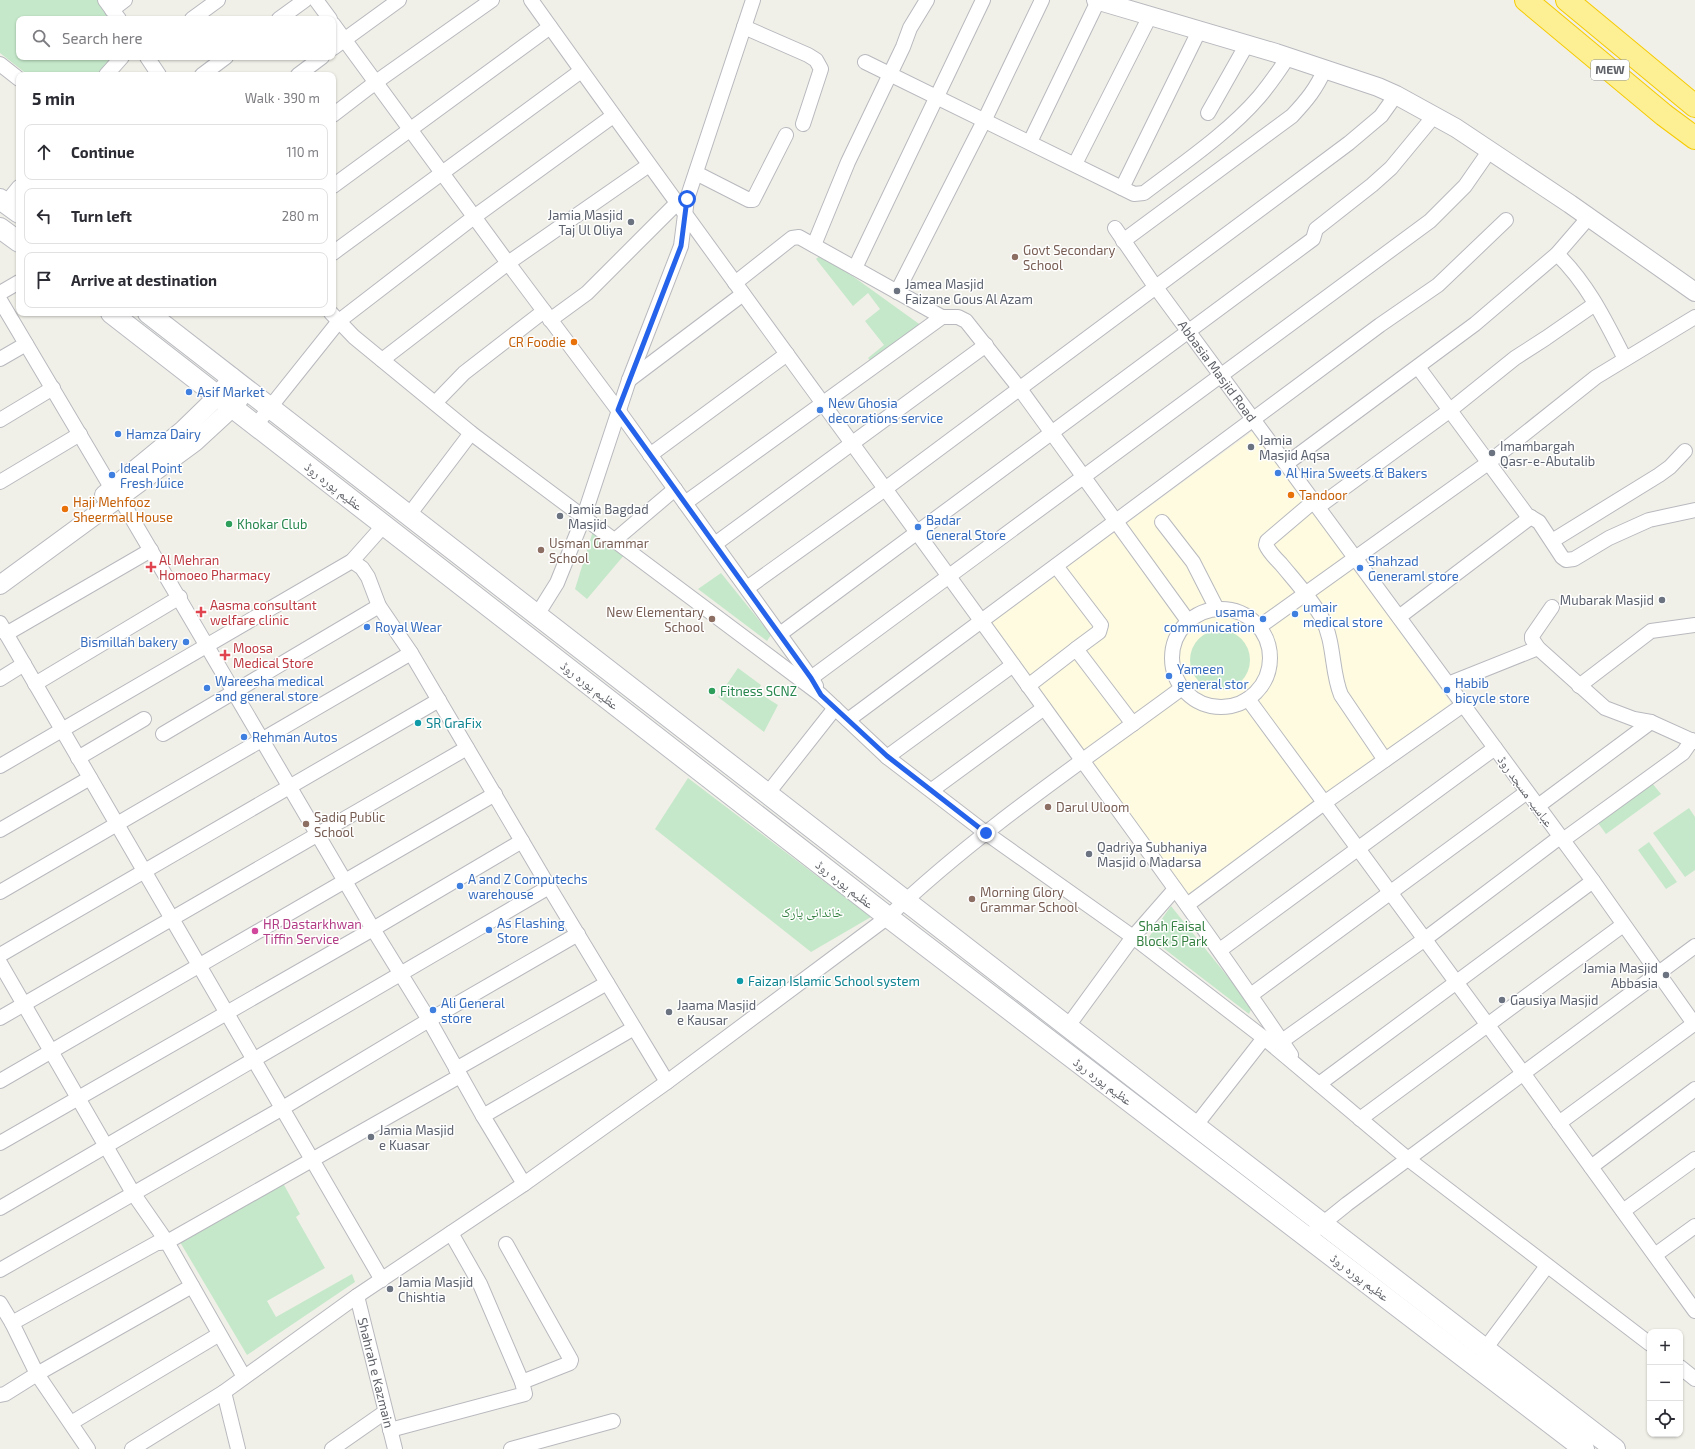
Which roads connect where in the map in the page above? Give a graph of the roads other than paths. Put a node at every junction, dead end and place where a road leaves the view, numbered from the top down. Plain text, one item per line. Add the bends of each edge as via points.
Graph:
1 (125, 0) edge
2 (218, 0) edge
3 (305, 0) edge
4 (316, 0) edge
5 (399, 0) edge
6 (492, 0) edge
7 (531, 0) edge
8 (753, 0) edge
9 (927, 0) edge
10 (984, 0) edge
11 (1042, 0) edge
12 (1097, 0) edge
13 (1526, 0) edge
14 (1566, 0) edge
15 (112, 10) edge
16 (196, 16) edge
17 (283, 16) edge
18 (328, 16) edge
19 (1150, 16) junction
20 (550, 27) junction
21 (336, 28) edge
22 (744, 28) junction
23 (1199, 31) junction
24 (345, 40) junction
25 (1247, 44) junction
26 (336, 46) edge
27 (1288, 57) junction
28 (119, 60) edge
29 (149, 60) edge
30 (222, 60) edge
31 (318, 60) edge
32 (865, 62) dead end
33 (0, 64) edge
34 (1325, 69) junction
35 (581, 71) junction
36 (109, 72) edge
37 (157, 72) edge
38 (206, 72) edge
39 (302, 72) edge
40 (889, 73) junction
41 (16, 77) edge
42 (376, 82) junction
43 (1396, 95) junction
44 (938, 97) junction
45 (1695, 106) edge
46 (336, 113) edge
47 (1208, 113) dead end
48 (613, 116) junction
49 (1434, 116) junction
50 (984, 119) junction
51 (803, 124) dead end
52 (410, 130) junction
53 (786, 135) dead end
54 (1695, 138) edge
55 (1030, 142) junction
56 (1490, 150) junction
57 (1075, 164) junction
58 (649, 165) junction
59 (442, 172) junction
60 (696, 172) junction
61 (336, 184) edge
62 (1122, 188) junction
63 (16, 192) edge
64 (8, 205) edge
65 (681, 208) junction
66 (474, 217) junction
67 (1589, 217) junction
68 (1506, 220) dead end
69 (1115, 228) dead end
70 (1, 230) edge
71 (16, 240) edge
72 (1123, 241) junction
73 (814, 245) junction
74 (336, 250) edge
75 (1558, 254) junction
76 (508, 263) junction
77 (855, 268) junction
78 (16, 284) edge
79 (1156, 288) junction
80 (739, 289) junction
81 (897, 292) junction
82 (1695, 292) edge
83 (0, 293) edge
84 (0, 300) edge
85 (1595, 304) junction
86 (115, 316) edge
87 (152, 316) edge
88 (547, 316) junction
89 (335, 317) edge
90 (942, 317) junction
91 (1695, 317) edge
92 (1189, 332) junction
93 (26, 344) junction
94 (986, 345) junction
95 (787, 354) junction
96 (0, 359) edge
97 (1625, 359) junction
98 (382, 360) junction
99 (1418, 367) junction
100 (1221, 376) junction
101 (629, 380) junction
102 (239, 383) junction
103 (53, 388) junction
104 (1020, 389) junction
105 (225, 402) junction
106 (435, 403) junction
107 (823, 403) junction
108 (270, 407) junction
109 (618, 410) junction
110 (1449, 410) junction
111 (0, 420) edge
112 (1254, 420) junction
113 (256, 425) junction
114 (471, 433) junction
115 (1052, 433) junction
116 (80, 434) junction
117 (853, 443) junction
118 (1685, 451) dead end
119 (650, 455) junction
120 (1488, 463) junction
121 (1286, 464) junction
122 (1084, 477) junction
123 (0, 482) edge
124 (675, 489) junction
125 (885, 489) junction
126 (116, 493) junction
127 (685, 503) junction
128 (1316, 504) junction
129 (1695, 510) edge
130 (409, 515) junction
131 (584, 516) junction
132 (1531, 517) junction
133 (1116, 522) junction
134 (1162, 522) dead end
135 (384, 525) junction
136 (918, 533) junction
137 (615, 540) junction
138 (1552, 542) junction
139 (715, 544) junction
140 (151, 550) junction
141 (1356, 558) junction
142 (352, 561) junction
143 (1056, 566) junction
144 (0, 572) edge
145 (949, 576) junction
146 (0, 585) edge
147 (747, 588) junction
148 (1306, 594) junction
149 (180, 598) junction
150 (379, 606) junction
151 (1552, 607) dead end
152 (1217, 609) junction
153 (537, 615) junction
154 (1399, 617) junction
155 (982, 621) junction
156 (1188, 621) junction
157 (1695, 625) edge
158 (1259, 627) junction
159 (3, 629) edge
160 (780, 634) junction
161 (208, 644) junction
162 (1538, 648) junction
163 (1076, 649) junction
164 (411, 653) junction
165 (24, 664) junction
166 (1014, 665) junction
167 (811, 678) junction
168 (0, 679) edge
169 (35, 684) junction
170 (1448, 684) junction
171 (1028, 686) junction
172 (1579, 686) junction
173 (1182, 688) junction
174 (234, 691) junction
175 (821, 695) junction
176 (1248, 699) junction
177 (439, 700) junction
178 (1463, 704) junction
179 (835, 708) junction
180 (1044, 708) junction
181 (144, 719) dead end
182 (848, 720) junction
183 (1650, 722) junction
184 (1133, 724) junction
185 (62, 730) junction
186 (163, 734) dead end
187 (261, 738) junction
188 (1694, 741) edge
189 (467, 748) junction
190 (1495, 748) junction
191 (887, 756) junction
192 (78, 758) junction
193 (1385, 760) junction
194 (1082, 761) junction
195 (0, 766) edge
196 (90, 778) junction
197 (290, 786) junction
198 (932, 790) junction
199 (1527, 792) junction
200 (768, 793) junction
201 (494, 794) junction
202 (1324, 803) junction
203 (1538, 806) junction
204 (117, 825) junction
205 (0, 830) edge
206 (986, 833) junction
207 (318, 834) junction
208 (1561, 839) junction
209 (522, 841) junction
210 (1357, 848) junction
211 (144, 871) junction
212 (346, 882) junction
213 (1593, 882) junction
214 (549, 887) junction
215 (1175, 889) junction
216 (0, 892) edge
217 (1390, 892) junction
218 (906, 900) junction
219 (1187, 905) junction
220 (888, 917) junction
221 (171, 918) junction
222 (1623, 925) junction
223 (373, 929) junction
224 (578, 934) junction
225 (1133, 937) junction
226 (1425, 939) junction
227 (1695, 946) edge
228 (1220, 950) junction
229 (0, 955) edge
230 (0, 963) edge
231 (199, 966) junction
232 (1657, 973) junction
233 (400, 974) junction
234 (607, 983) junction
235 (1457, 983) junction
236 (1251, 995) junction
237 (24, 1004) junction
238 (226, 1014) junction
239 (0, 1018) edge
240 (429, 1020) junction
241 (1695, 1024) edge
242 (1488, 1025) junction
243 (1068, 1026) junction
244 (634, 1028) junction
245 (1264, 1038) junction
246 (1282, 1041) junction
247 (52, 1052) junction
248 (253, 1060) junction
249 (1299, 1067) junction
250 (458, 1072) junction
251 (1523, 1073) junction
252 (0, 1081) edge
253 (667, 1082) junction
254 (1319, 1084) junction
255 (1695, 1089) edge
256 (79, 1098) junction
257 (281, 1109) junction
258 (483, 1116) junction
259 (1360, 1119) junction
260 (1559, 1123) junction
261 (1196, 1125) junction
262 (0, 1143) edge
263 (106, 1146) junction
264 (1408, 1159) junction
265 (1695, 1159) edge
266 (311, 1160) junction
267 (1592, 1168) junction
268 (524, 1184) junction
269 (134, 1193) junction
270 (0, 1208) edge
271 (1623, 1212) junction
272 (1322, 1224) junction
273 (1695, 1226) edge
274 (451, 1233) junction
275 (1306, 1236) junction
276 (162, 1242) junction
277 (506, 1244) dead end
278 (1655, 1255) junction
279 (1547, 1266) junction
280 (0, 1270) edge
281 (382, 1280) junction
282 (192, 1286) junction
283 (358, 1296) junction
284 (1692, 1302) edge
285 (0, 1303) edge
286 (12, 1323) junction
287 (218, 1335) junction
288 (1647, 1342) edge
289 (1485, 1349) junction
290 (1683, 1369) edge
291 (37, 1374) junction
292 (244, 1377) junction
293 (1695, 1379) edge
294 (522, 1382) junction
295 (224, 1392) junction
296 (0, 1395) edge
297 (385, 1412) junction
298 (613, 1421) dead end
299 (71, 1424) junction
300 (390, 1430) junction
301 (88, 1449) edge
302 (132, 1449) edge
303 (238, 1449) edge
304 (332, 1449) edge
305 (395, 1449) edge
306 (511, 1449) edge
307 (1584, 1449) edge
308 (1615, 1449) edge

1 - 15 street
2 - 16 street
3 - 17 street
4 - 18 street
5 - 24 street
6 - 42 street
7 - 20 street
8 - 22 street
9 - 40 street via 910,28
10 - 44 street
11 - 50 street
12 - 19 street
12 - 55 street
13 - 54 highway, MEW
14 - 45 highway, MEW
19 - 23 street
19 - 57 street
20 - 35 street
20 - 52 street
21 - 24 street
22 - 51 street via 808,54 819,64 821,69
22 - 60 street
23 - 25 street
23 - 62 street
24 - 26 street
24 - 42 street
25 - 27 street
25 - 47 street
27 - 34 street
27 - 62 street via 1258,98 1205,146 1144,193 1134,194
28 - 36 street
29 - 37 street
30 - 38 street
31 - 39 street
32 - 40 street
33 - 41 street
34 - 43 street
34 - 72 street via 1317,87 1292,116
35 - 48 street
35 - 59 street
40 - 44 street
40 - 73 street via 848,162
42 - 46 street
42 - 52 street
43 - 49 street
43 - 79 street via 1381,116 1349,143
44 - 50 street
44 - 77 street
48 - 58 street
48 - 66 street
49 - 56 street
49 - 92 street via 1391,168 1316,229 1313,239
50 - 55 street
50 - 81 street
52 - 59 street
52 - 61 street
53 - 60 street via 753,200
55 - 57 street
56 - 67 street
56 - 100 street via 1465,186 1430,221
57 - 62 street
58 - 65 street
58 - 76 street
59 - 66 street
59 - 74 street
60 - 65 street via 687,199
63 - 64 street
65 - 80 street
65 - 88 street via 587,293
65 - 101 street via 684,235 681,246
66 - 76 street
66 - 89 street
67 - 75 street
67 - 82 street
68 - 112 street via 1438,285 1380,325
69 - 72 street, Abbasia Masjid Road
70 - 71 main road
72 - 79 street, Abbasia Masjid Road
73 - 77 street
73 - 80 street via 799,237 792,238
75 - 85 street via 1570,266
75 - 99 street via 1475,324
76 - 88 street
76 - 98 street
77 - 81 street
78 - 83 street
79 - 92 street, Abbasia Masjid Road
79 - 104 street
80 - 95 street
80 - 101 street
81 - 90 street
84 - 93 street
85 - 97 street
85 - 110 street via 1515,358
86 - 105 main road, عظیم پورہ روڈ
87 - 102 main road, عظیم پورہ روڈ
88 - 106 street via 464,374
88 - 109 street
89 - 98 street
89 - 108 street
90 - 94 street via 958,317 966,321
90 - 107 street
91 - 97 street
92 - 100 street, Abbasia Masjid Road
92 - 115 street
93 - 96 street
93 - 103 street
94 - 104 street
94 - 117 street
95 - 107 street
95 - 119 street
97 - 120 street via 1596,377
98 - 106 street
99 - 110 street
99 - 121 street
100 - 112 street, Abbasia Masjid Road
100 - 122 street
101 - 109 street
102 - 105 street
102 - 108 main road, عظیم پورہ روڈ
103 - 111 street
103 - 116 street
104 - 115 street
104 - 125 street
105 - 113 main road, عظیم پورہ روڈ
105 - 126 street via 195,442
106 - 114 street
107 - 117 street
107 - 127 street
108 - 113 street
108 - 130 main road, عظیم پورہ روڈ
109 - 119 street
109 - 131 street
110 - 120 street
110 - 128 street
112 - 121 street, Abbasia Masjid Road
112 - 133 street
113 - 135 main road, عظیم پورہ روڈ
114 - 130 street
114 - 131 street
115 - 122 street
115 - 136 street
116 - 123 street
116 - 126 street
117 - 125 street
117 - 139 street
118 - 138 street via 1659,475
119 - 124 street
120 - 132 street
120 - 141 street
121 - 128 street, Abbasia Masjid Road
122 - 133 street
122 - 145 street
124 - 127 street
124 - 137 street
125 - 136 street
125 - 147 street
126 - 140 street
126 - 144 street
126 - 146 street
127 - 139 street
128 - 141 street, Abbasia Masjid Road
128 - 148 street via 1266,541 1266,545
129 - 138 street via 1649,520 1609,538 1570,560 1562,557
130 - 153 main road, عظیم پورہ روڈ
131 - 137 street
131 - 153 street via 557,583
132 - 138 street via 1539,522
132 - 154 street
133 - 143 street
133 - 156 street
134 - 152 street via 1193,562
135 - 142 street
135 - 220 main road, عظیم پورہ روڈ
136 - 145 street
136 - 160 street
137 - 175 street
139 - 147 street
140 - 149 street
140 - 159 street
141 - 148 street
141 - 154 street, عباسیہ مسجد روڈ
142 - 150 street via 362,568 368,577
142 - 161 street
143 - 155 street
143 - 163 street via 1101,625 1099,632
145 - 155 street
145 - 167 street
147 - 160 street
148 - 158 street
148 - 193 street via 1328,631 1340,695
149 - 161 street
149 - 169 street
150 - 164 street
150 - 174 street
151 - 162 street via 1532,636
152 - 156 street via 1202,612
152 - 158 street via 1233,610
153 - 200 main road, عظیم پورہ روڈ
154 - 170 street, عباسیہ مسجد روڈ
155 - 166 street
155 - 182 street
156 - 173 street via 1179,632 1173,646 1171,661
157 - 172 street via 1651,631
158 - 176 street via 1267,642 1270,658 1262,684
159 - 165 street
160 - 167 street
161 - 174 street
161 - 185 street
162 - 170 street
162 - 172 street
163 - 171 street
163 - 184 street
164 - 177 street
164 - 187 street
165 - 168 street
165 - 169 street
166 - 171 street
166 - 191 street
167 - 175 street
169 - 185 street
170 - 178 street, عباسیہ مسجد روڈ
171 - 180 street
172 - 183 street via 1605,708
173 - 176 street via 1206,705 1234,705
173 - 184 street
174 - 186 street
174 - 187 street
175 - 179 street
176 - 202 street
177 - 189 street
177 - 197 street
178 - 190 street, عباسیہ مسجد روڈ
178 - 193 street
179 - 182 street
179 - 200 street
180 - 194 street
180 - 198 street
181 - 192 street
182 - 191 street
183 - 188 street
183 - 203 street
184 - 194 street
185 - 192 street
185 - 195 street
187 - 197 street
187 - 204 street
188 - 208 street via 1679,755
189 - 201 street
189 - 207 street
190 - 199 street, عباسیہ مسجد روڈ
190 - 210 street
191 - 198 street
192 - 196 street
193 - 202 street
194 - 206 street
194 - 215 street
196 - 204 street
196 - 205 street
197 - 207 street
197 - 211 street
198 - 206 street
199 - 203 street, عباسیہ مسجد روڈ
199 - 217 street
200 - 218 main road, عظیم پورہ روڈ
201 - 209 street
201 - 212 street
202 - 210 street
202 - 219 street
203 - 208 street, عباسیہ مسجد روڈ
204 - 211 street
204 - 216 street
206 - 218 street
206 - 225 street
207 - 212 street
207 - 221 street
208 - 213 street, عباسیہ مسجد روڈ
208 - 226 street
209 - 214 street
209 - 223 street
210 - 217 street
210 - 228 street
211 - 221 street
211 - 229 street
212 - 223 street
212 - 231 street
213 - 222 street, عباسیہ مسجد روڈ
213 - 235 street
214 - 224 street
214 - 233 street
215 - 219 street
215 - 225 street
217 - 226 street
217 - 236 street
218 - 220 street
218 - 243 main road, عظیم پورہ روڈ
219 - 228 street
220 - 253 street
220 - 275 main road, عظیم پورہ روڈ
221 - 231 street
221 - 237 street
222 - 232 street, عباسیہ مسجد روڈ
222 - 242 street
223 - 233 street
223 - 238 street
224 - 234 street
224 - 240 street
225 - 243 street
225 - 245 street
226 - 235 street
226 - 246 street
227 - 232 street
228 - 236 street
230 - 237 street
231 - 238 street
231 - 247 street
232 - 241 street, عباسیہ مسجد روڈ
232 - 251 street
233 - 240 street
233 - 248 street
234 - 244 street
234 - 250 street
235 - 242 street
235 - 254 street
236 - 246 street
237 - 239 street
237 - 247 street
238 - 248 street
238 - 256 street
240 - 250 street
240 - 257 street
241 - 260 street
242 - 251 street
242 - 259 street
243 - 261 main road, عظیم پورہ روڈ
244 - 253 street
244 - 258 street
245 - 249 street
245 - 261 street
246 - 249 street
247 - 252 street
247 - 256 street
248 - 257 street
248 - 263 street
249 - 254 street
250 - 258 street
250 - 266 street
251 - 260 street
251 - 264 street
253 - 268 street
254 - 259 street
255 - 267 street
256 - 262 street
256 - 263 street
257 - 266 street
257 - 269 street
258 - 268 street
259 - 264 street
260 - 267 street
261 - 272 main road, عظیم پورہ روڈ
263 - 269 street
263 - 270 street
264 - 272 street
264 - 279 street
265 - 271 street
266 - 276 street
266 - 281 street
267 - 271 street
268 - 274 street
269 - 276 street
269 - 280 street
271 - 278 street
272 - 275 street
272 - 289 main road, عظیم پورہ روڈ
273 - 278 street
274 - 281 street
274 - 294 street via 480,1284
275 - 307 main road, عظیم پورہ روڈ
276 - 282 street
276 - 286 street
277 - 294 street via 571,1360 570,1363
278 - 284 street
279 - 288 street
279 - 289 street
281 - 283 street
282 - 287 street
282 - 291 street
283 - 292 street
283 - 297 street, Shahrah e Kazmain
285 - 286 street
286 - 291 street
287 - 292 street
287 - 299 street
289 - 308 main road, عظیم پورہ روڈ
290 - 293 street
291 - 296 street
291 - 299 street
292 - 295 street
294 - 300 street via 525,1394
295 - 302 street
295 - 303 street
297 - 300 street, Shahrah e Kazmain
297 - 304 street
298 - 306 street
299 - 301 street
300 - 305 street, Shahrah e Kazmain

